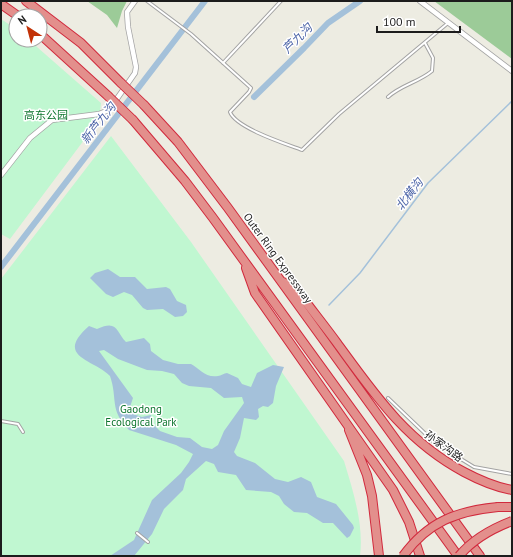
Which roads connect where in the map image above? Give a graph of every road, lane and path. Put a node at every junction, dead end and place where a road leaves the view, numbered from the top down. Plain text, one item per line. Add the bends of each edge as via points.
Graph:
1 (26, 1) edge
2 (135, 1) edge
3 (147, 1) edge
4 (281, 1) edge
5 (420, 1) edge
6 (449, 23) junction
7 (48, 41) edge
8 (425, 43) junction
9 (223, 62) junction
10 (512, 71) edge
11 (388, 97) dead end
12 (1, 175) edge
13 (243, 260) junction
14 (280, 281) junction
15 (388, 398) dead end
16 (1, 421) edge
17 (349, 425) junction
18 (23, 432) dead end
19 (512, 474) edge
20 (512, 490) edge
21 (512, 507) edge
22 (512, 521) edge
23 (137, 533) dead end
24 (148, 542) dead end
25 (379, 556) edge
26 (403, 556) edge
27 (420, 556) edge
28 (458, 556) edge
29 (480, 556) edge

1 - 14 highway, Outer Ring Expressway, bridge via 81,42 178,142
2 - 12 street via 127,12 135,73 113,107 99,114 52,120 30,138
3 - 9 lane
4 - 9 lane
5 - 6 street
6 - 8 lane
6 - 10 street
7 - 13 highway, bridge via 133,120 185,182
8 - 9 lane via 339,114 302,150 242,125 232,116 230,112 251,88
8 - 11 lane via 433,58 432,71
13 - 17 highway via 255,293
13 - 28 highway
14 - 20 highway via 297,290 390,414 420,443 474,477
14 - 29 highway, Outer Ring Expressway
15 - 19 lane, 孙家沟路 via 435,442 474,467
16 - 18 lane via 18,424
17 - 25 highway via 349,433 367,475 372,496
17 - 27 highway via 393,490 409,522
21 - 26 highway, bridge via 474,509 434,524 414,540
22 - 28 highway, bridge via 475,540
23 - 24 lane

